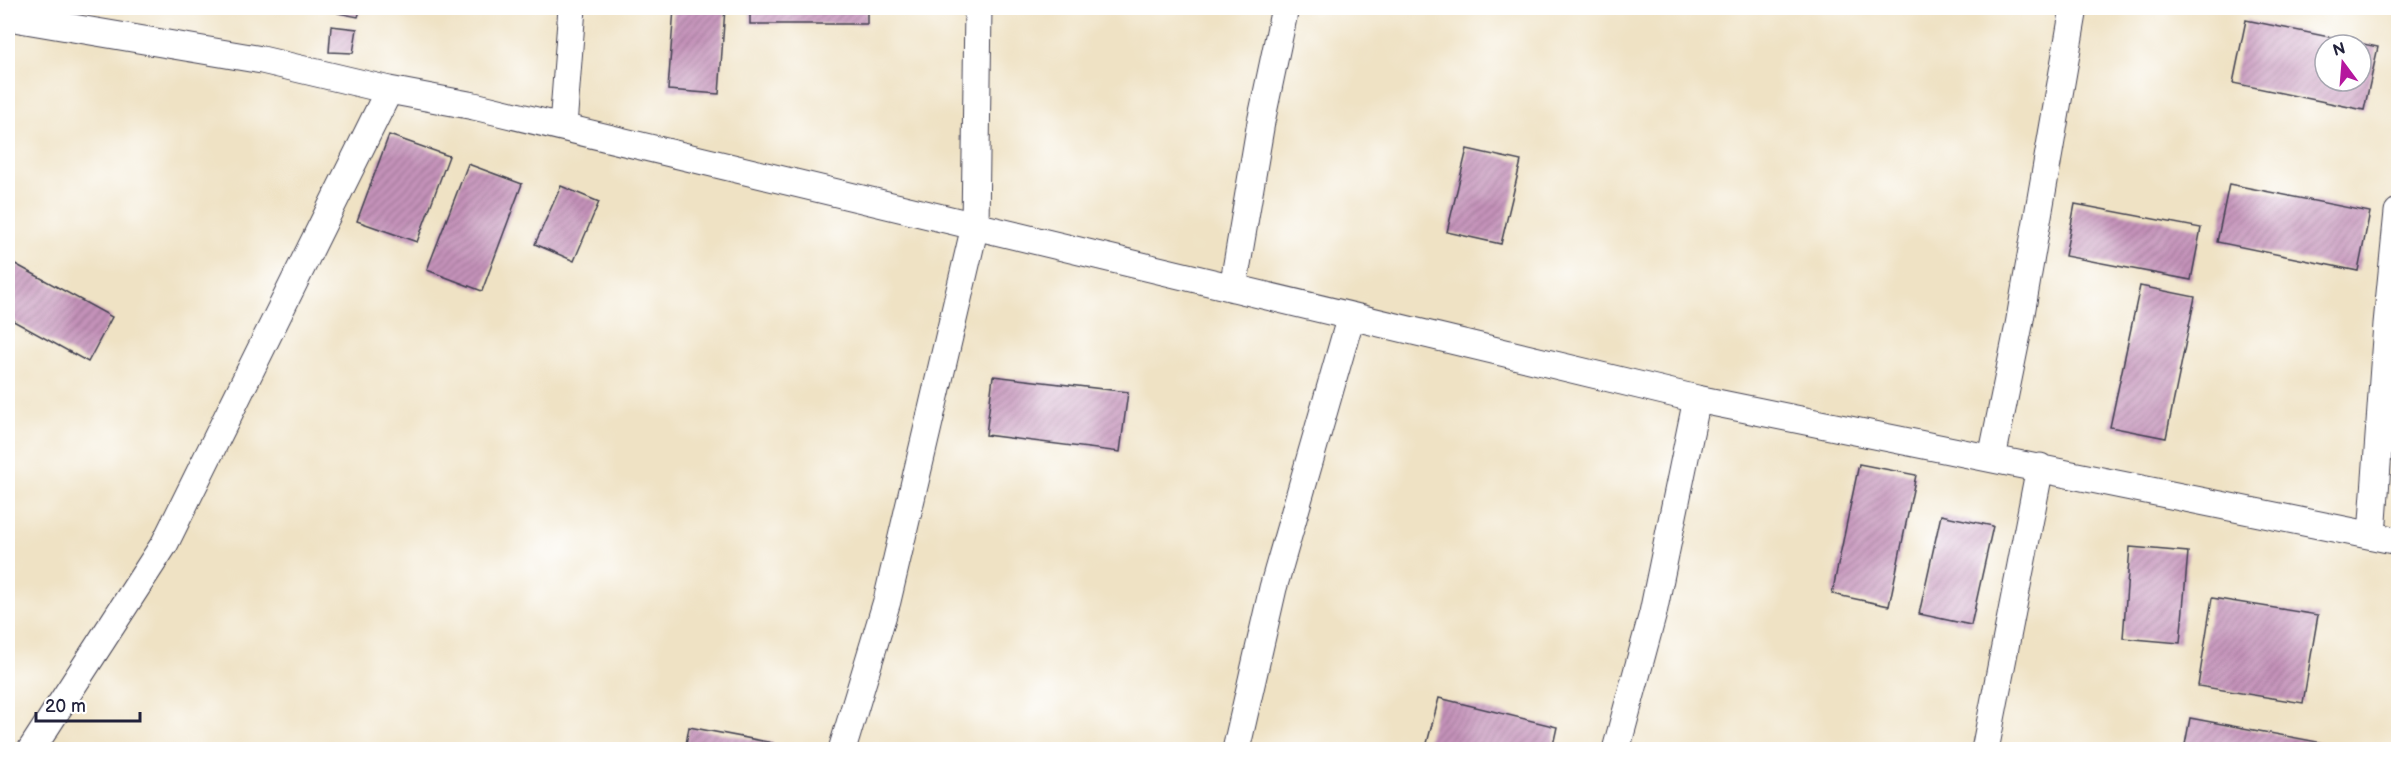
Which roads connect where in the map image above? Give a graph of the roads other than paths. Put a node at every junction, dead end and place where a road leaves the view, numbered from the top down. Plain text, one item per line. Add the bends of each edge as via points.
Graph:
1 (572, 8) edge
2 (978, 8) edge
3 (1285, 8) edge
4 (2074, 8) edge
5 (8, 17) edge
6 (94, 19) edge
7 (389, 90) junction
8 (563, 126) junction
9 (2398, 212) edge
10 (975, 226) junction
11 (1233, 288) junction
12 (1352, 316) junction
13 (1697, 399) junction
14 (1992, 458) junction
15 (2040, 467) junction
16 (2372, 535) junction
17 (2398, 541) edge
18 (31, 750) edge
19 (842, 750) edge
20 (1236, 750) edge
21 (1616, 750) edge
22 (1985, 750) edge

1 - 8 street
2 - 10 street
3 - 11 street
4 - 14 street
5 - 6 street
6 - 7 street
7 - 8 street
7 - 18 street via 165,543
8 - 10 street
9 - 16 street
10 - 11 street
10 - 19 street via 886,601
11 - 12 street
12 - 13 street
12 - 20 street via 1273,588
13 - 14 street
13 - 21 street via 1653,613
14 - 15 street
15 - 16 street
15 - 22 street
16 - 17 street

